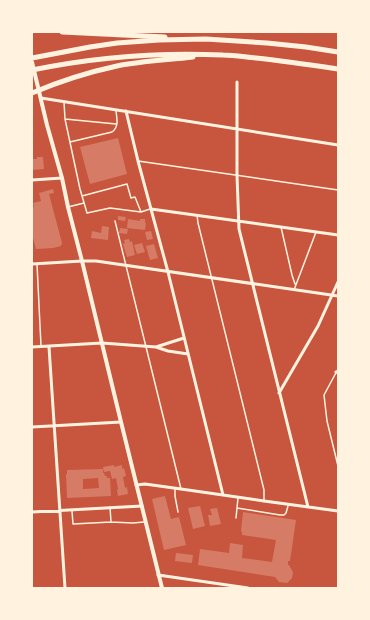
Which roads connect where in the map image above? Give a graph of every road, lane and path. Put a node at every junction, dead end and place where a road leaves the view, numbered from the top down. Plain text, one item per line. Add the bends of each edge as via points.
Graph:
1 (62, 32) edge
2 (206, 38) junction
3 (338, 52) edge
4 (224, 55) junction
5 (32, 58) edge
6 (32, 62) edge
7 (338, 69) edge
8 (32, 70) edge
9 (237, 82) dead end
10 (32, 93) edge
11 (41, 98) junction
12 (64, 102) junction
13 (116, 110) junction
14 (126, 111) junction
15 (65, 119) junction
16 (117, 124) junction
17 (237, 129) junction
18 (70, 142) junction
19 (338, 144) edge
20 (138, 161) junction
21 (237, 175) junction
22 (62, 178) junction
23 (32, 180) edge
24 (338, 190) edge
25 (82, 196) junction
26 (84, 203) junction
27 (68, 207) junction
28 (152, 209) junction
29 (141, 212) junction
30 (197, 215) junction
31 (115, 221) dead end
32 (238, 221) junction
33 (281, 227) junction
34 (316, 232) junction
35 (338, 235) edge
36 (82, 261) junction
37 (32, 264) edge
38 (37, 264) junction
39 (126, 266) junction
40 (168, 272) junction
41 (211, 278) junction
42 (338, 282) edge
43 (253, 284) junction
44 (296, 285) junction
45 (294, 290) junction
46 (332, 295) junction
47 (338, 296) edge
48 (184, 338) junction
49 (102, 343) junction
50 (41, 347) junction
51 (49, 347) junction
52 (146, 347) junction
53 (156, 347) junction
54 (32, 348) edge
55 (188, 354) junction
56 (337, 371) edge
57 (279, 393) junction
58 (120, 422) junction
59 (54, 426) junction
60 (32, 427) edge
61 (338, 466) edge
62 (136, 485) junction
63 (175, 488) junction
64 (181, 489) junction
65 (223, 495) junction
66 (238, 497) junction
67 (264, 501) junction
68 (288, 504) junction
69 (142, 506) junction
70 (110, 507) junction
71 (308, 507) junction
72 (237, 508) junction
73 (60, 510) junction
74 (72, 510) junction
75 (338, 511) edge
76 (32, 512) edge
77 (178, 512) dead end
78 (236, 518) dead end
79 (111, 522) junction
80 (145, 522) junction
81 (158, 575) junction
82 (225, 586) edge
83 (65, 588) edge
84 (162, 588) edge
85 (248, 588) edge

1 - 2 highway
2 - 3 highway
2 - 5 highway via 117,43
4 - 7 highway
4 - 8 highway via 148,54
4 - 10 highway via 117,66 82,75
6 - 11 main road
9 - 17 street
11 - 12 street
11 - 22 main road
12 - 13 street
12 - 15 lane
13 - 14 street
13 - 16 lane
14 - 17 street
14 - 20 street
15 - 16 lane
15 - 18 lane
16 - 18 lane via 112,132
17 - 19 street
17 - 21 street
18 - 25 lane
20 - 21 lane
20 - 28 street
21 - 24 lane
21 - 32 street
22 - 23 street
22 - 27 main road
25 - 26 lane
25 - 29 lane via 127,184 131,198 135,196
26 - 27 lane
26 - 29 lane via 87,213 110,208
27 - 36 main road
28 - 29 lane
28 - 30 street
28 - 40 street
30 - 32 street
30 - 41 lane
31 - 39 lane
32 - 33 street
32 - 43 street
33 - 34 street
33 - 44 lane
34 - 35 street
34 - 44 lane
36 - 38 street
36 - 39 street
36 - 49 main road
37 - 38 street
38 - 50 lane
39 - 40 street
39 - 52 lane
40 - 41 street
40 - 48 street
41 - 43 street
41 - 67 lane via 264,490
42 - 46 street
43 - 45 street
43 - 57 street
44 - 45 lane
45 - 46 street
46 - 47 street
46 - 57 street via 318,326
48 - 53 street
48 - 55 street
49 - 51 street
49 - 52 street
49 - 58 main road
50 - 51 street
50 - 54 street
51 - 59 street
52 - 53 street
52 - 64 lane
53 - 55 street
55 - 65 street
56 - 61 lane via 324,395 327,421
57 - 71 street
58 - 59 street
58 - 62 main road
59 - 60 street
59 - 73 street
62 - 63 street
62 - 69 main road
63 - 64 street
63 - 77 lane
64 - 65 street
65 - 66 street
66 - 67 street
66 - 72 lane
67 - 68 street
68 - 71 street
68 - 72 lane via 286,513 280,515
69 - 70 street
69 - 80 main road
70 - 74 street
70 - 79 lane
71 - 75 street
72 - 78 lane
73 - 74 street
73 - 76 street
73 - 83 street
74 - 79 lane via 73,524
79 - 80 lane
80 - 81 main road
81 - 82 street
81 - 84 main road
82 - 85 street

